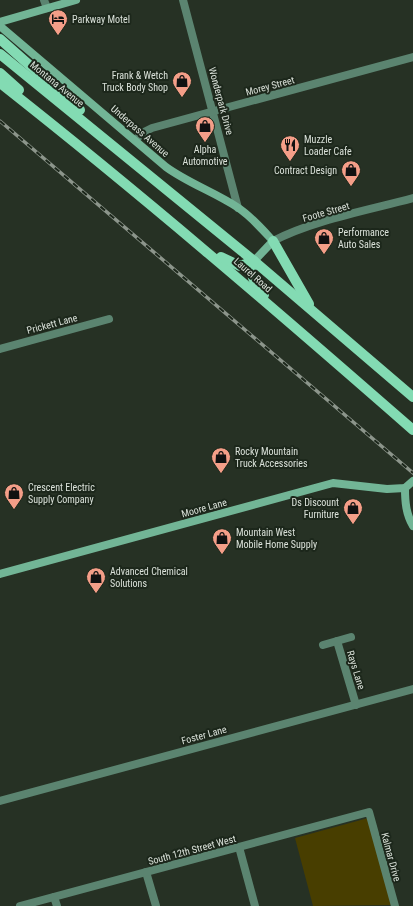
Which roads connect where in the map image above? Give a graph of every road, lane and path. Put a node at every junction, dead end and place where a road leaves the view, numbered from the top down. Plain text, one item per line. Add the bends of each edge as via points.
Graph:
1 (44, 0) edge
2 (75, 0) edge
3 (183, 0) edge
4 (47, 8) junction
5 (0, 22) edge
6 (0, 26) edge
7 (0, 39) edge
8 (0, 54) edge
9 (413, 57) edge
10 (0, 72) edge
11 (0, 83) edge
12 (213, 112) junction
13 (99, 133) junction
14 (135, 140) junction
15 (75, 142) junction
16 (413, 198) edge
17 (238, 208) junction
18 (274, 242) junction
19 (205, 249) junction
20 (254, 261) junction
21 (279, 312) junction
22 (315, 313) junction
23 (109, 319) dead end
24 (0, 349) edge
25 (413, 397) edge
26 (413, 430) edge
27 (413, 481) edge
28 (405, 488) junction
29 (413, 526) edge
30 (0, 574) edge
31 (351, 636) dead end
32 (337, 642) junction
33 (323, 645) dead end
34 (413, 689) edge
35 (356, 705) junction
36 (0, 801) edge
37 (369, 812) joint
38 (239, 847) junction
39 (146, 872) junction
40 (54, 897) junction
41 (20, 906) edge
42 (56, 906) edge
43 (156, 906) edge
44 (255, 906) edge
45 (394, 906) edge

1 - 4 street
2 - 4 street
3 - 12 street, Wonderpark Drive
4 - 5 street
6 - 14 street, Underpass Avenue
7 - 13 main road via 83,114
8 - 13 main road, Montana Avenue
9 - 12 street, Morey Street
10 - 15 main road
11 - 15 main road
12 - 14 street, Morey Street via 150,129
12 - 17 street, Wonderpark Drive
13 - 20 main road, Laurel Road
14 - 17 street, Underpass Avenue via 174,173
15 - 19 main road, Laurel Road
16 - 18 street, Foote Street via 311,226
17 - 18 street, Underpass Avenue
18 - 20 street, Foote Street
18 - 22 main road
19 - 20 main road via 240,266
19 - 21 main road, Laurel Road
20 - 21 main road via 251,269 255,282
20 - 22 main road, Laurel Road
21 - 26 main road, Laurel Road
22 - 25 main road, Laurel Road
23 - 24 street, Prickett Lane
27 - 28 street
28 - 29 street via 405,503
28 - 30 street, Moore Lane via 332,484
31 - 32 street, Rays Lane
32 - 33 street, Rays Lane
32 - 35 street, Rays Lane
34 - 35 street, Foster Lane
35 - 36 street, Foster Lane
37 - 38 street, South 12th Street West
37 - 45 street, Kalmar Drive
38 - 39 street, South 12th Street West
38 - 44 street
39 - 40 street, South 12th Street West
39 - 43 street
40 - 41 street, South 12th Street West
40 - 42 street

